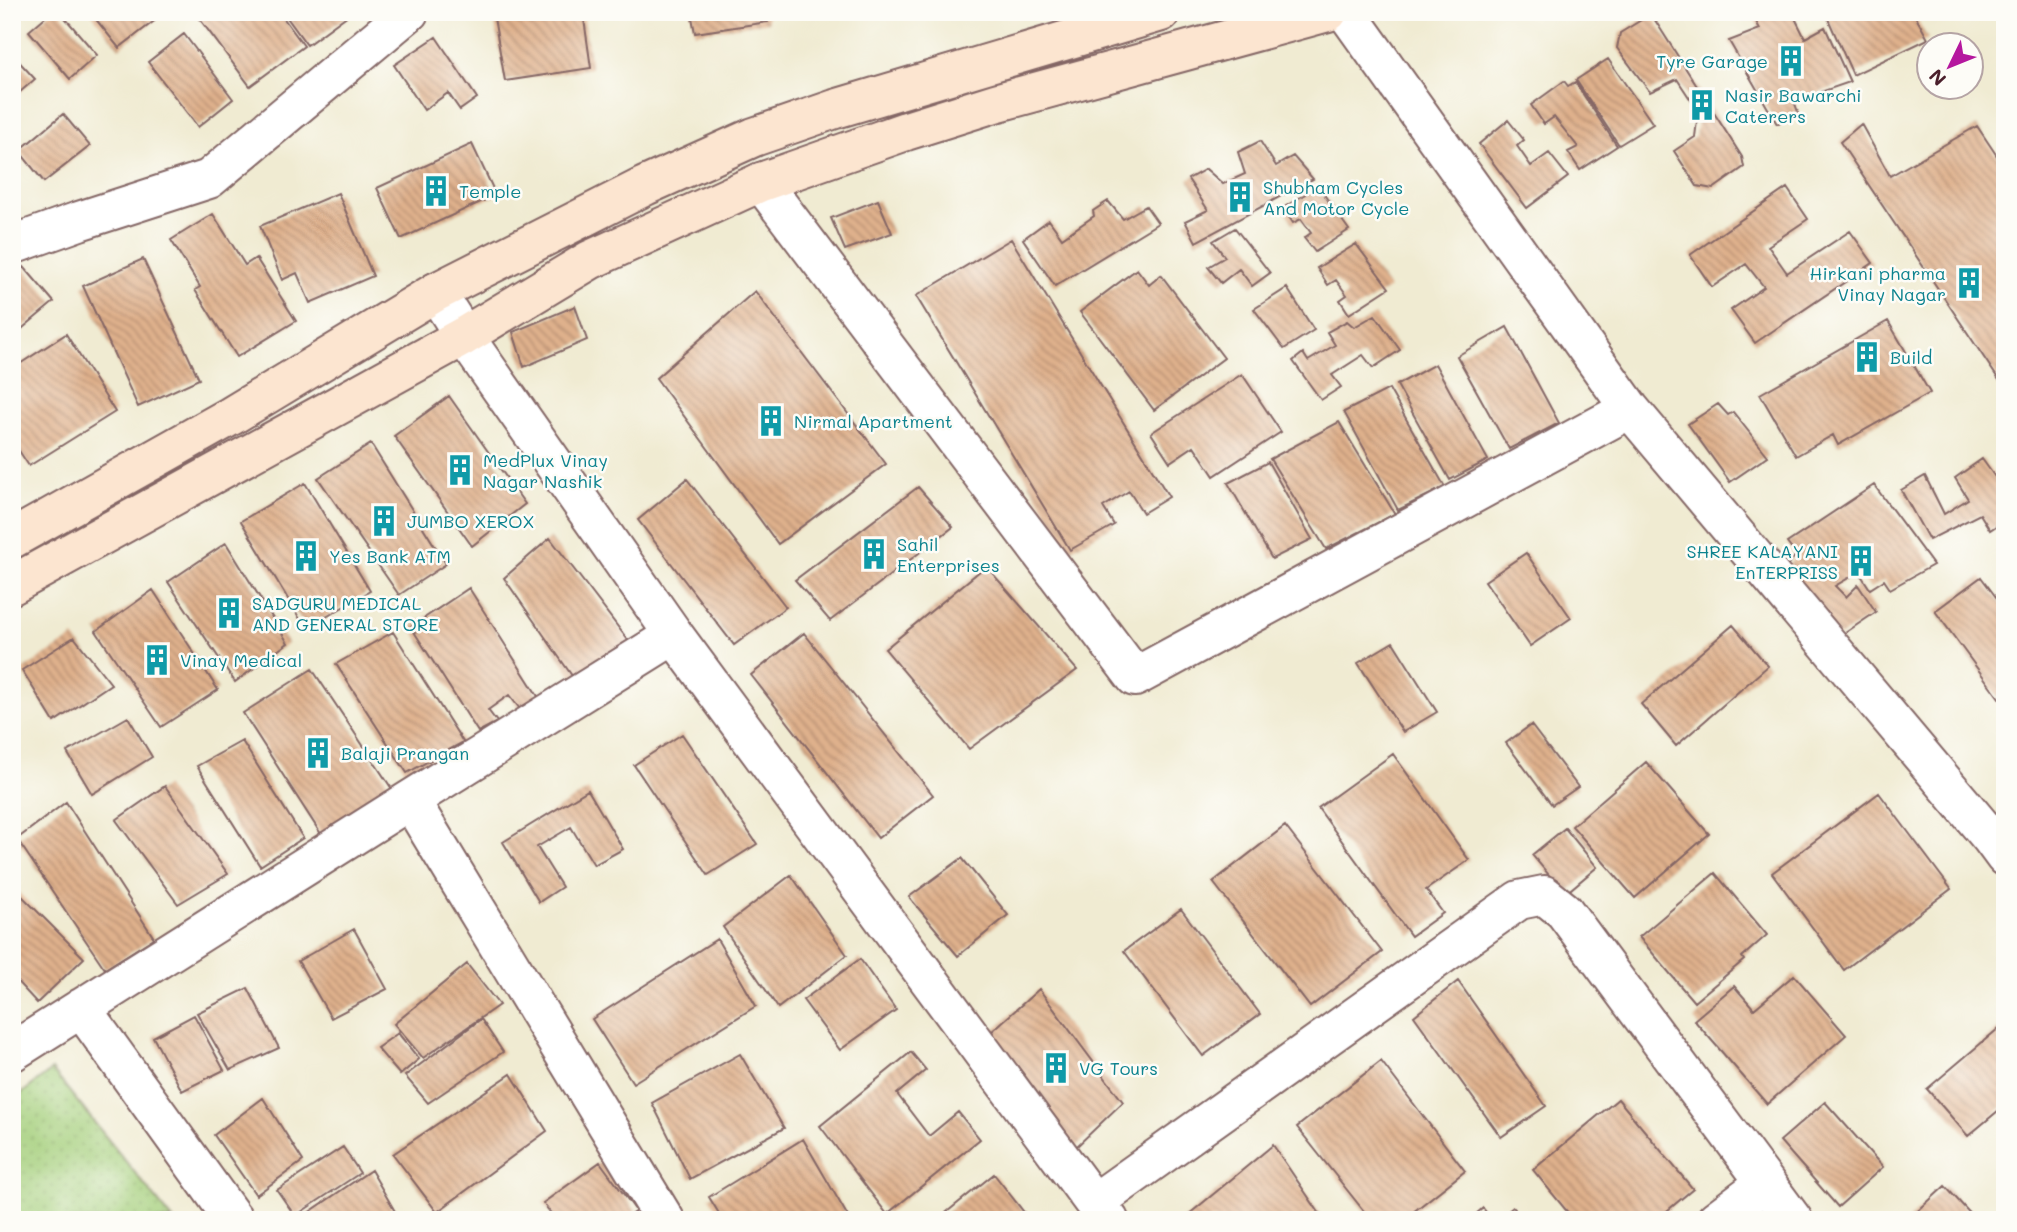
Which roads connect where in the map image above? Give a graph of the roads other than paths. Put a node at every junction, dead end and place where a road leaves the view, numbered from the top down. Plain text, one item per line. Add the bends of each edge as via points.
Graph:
1 (408, 12) edge
2 (1161, 12) edge
3 (1328, 12) edge
4 (1346, 12) edge
5 (761, 182) junction
6 (12, 245) edge
7 (436, 292) junction
8 (464, 336) junction
9 (1630, 409) junction
10 (12, 538) edge
11 (12, 585) edge
12 (674, 635) junction
13 (410, 800) junction
14 (2005, 857) edge
15 (81, 1008) junction
16 (12, 1052) edge
17 (1765, 1183) junction
18 (1102, 1211) edge
19 (234, 1220) edge
20 (665, 1220) edge
21 (1716, 1220) edge
22 (1793, 1220) edge

1 - 6 street via 209,179
2 - 7 main road via 754,137 645,186
3 - 5 main road via 995,103
4 - 9 street
5 - 8 main road via 590,260
5 - 9 street via 1135,677
7 - 8 street
7 - 10 main road via 231,416
8 - 11 main road
8 - 12 street
9 - 14 street
12 - 13 street
12 - 18 street
13 - 15 street
13 - 20 street
15 - 16 street
15 - 19 street
17 - 18 street via 1564,911 1544,895 1519,900
17 - 21 street
17 - 22 street

